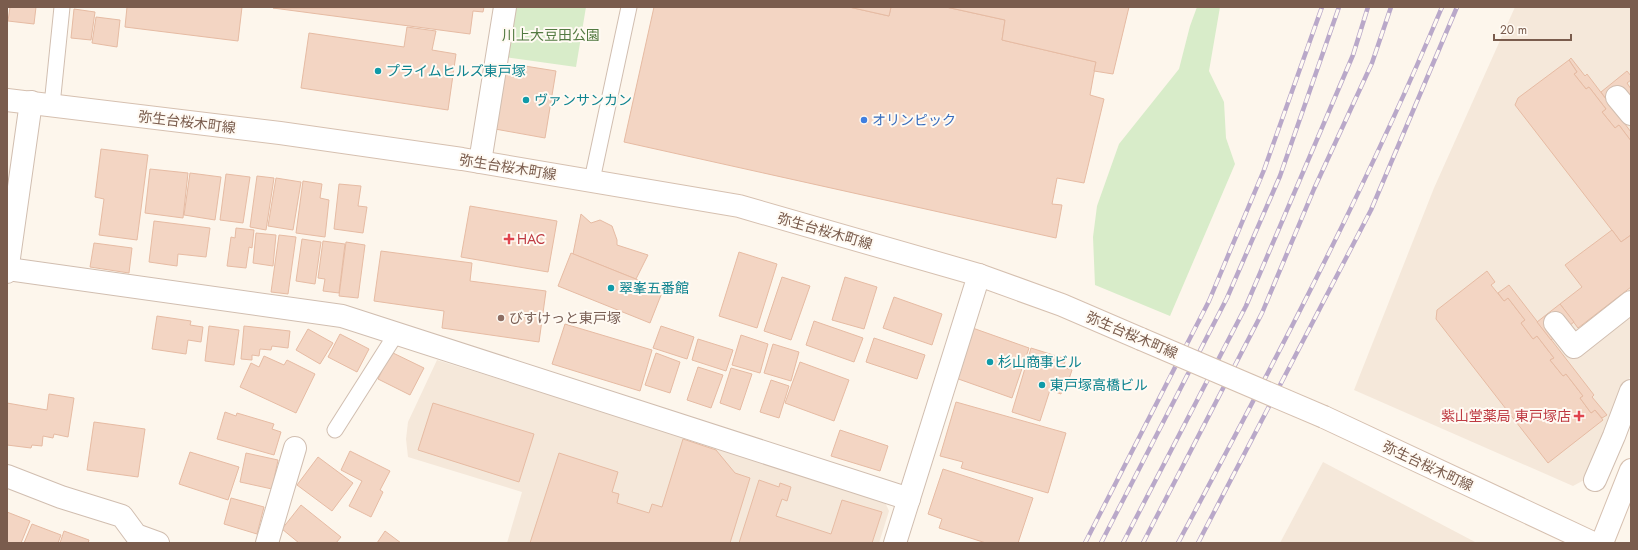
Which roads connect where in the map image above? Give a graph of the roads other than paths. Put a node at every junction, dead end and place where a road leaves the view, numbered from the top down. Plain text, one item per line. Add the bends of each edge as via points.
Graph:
1 (62, 7) edge
2 (504, 7) edge
3 (630, 7) edge
4 (1617, 97) dead end
5 (7, 100) edge
6 (31, 102) junction
7 (52, 105) junction
8 (1631, 114) edge
9 (480, 162) junction
10 (592, 180) junction
11 (7, 270) edge
12 (979, 275) junction
13 (1631, 302) edge
14 (1555, 323) dead end
15 (396, 334) junction
16 (1631, 391) edge
17 (334, 430) dead end
18 (295, 448) dead end
19 (1631, 470) edge
20 (7, 476) edge
21 (1595, 480) dead end
22 (909, 499) junction
23 (129, 539) edge
24 (158, 543) edge
25 (267, 543) edge
26 (895, 543) edge
27 (1593, 543) edge
28 (1602, 543) edge

1 - 7 lane
2 - 9 street
3 - 10 lane
4 - 8 street
5 - 6 street, 弥生台桜木町線
6 - 7 street, 弥生台桜木町線
6 - 11 street
7 - 9 street, 弥生台桜木町線 via 280,133
9 - 10 street, 弥生台桜木町線
10 - 12 street, 弥生台桜木町線 via 739,206
11 - 15 street via 342,316
12 - 22 street
12 - 27 street, 弥生台桜木町線, bridge via 1062,305 1324,417
13 - 14 street via 1574,347
15 - 17 lane
15 - 22 street
16 - 21 street
18 - 25 street
19 - 28 street
20 - 23 street via 61,497 122,516
22 - 26 street
23 - 24 street

